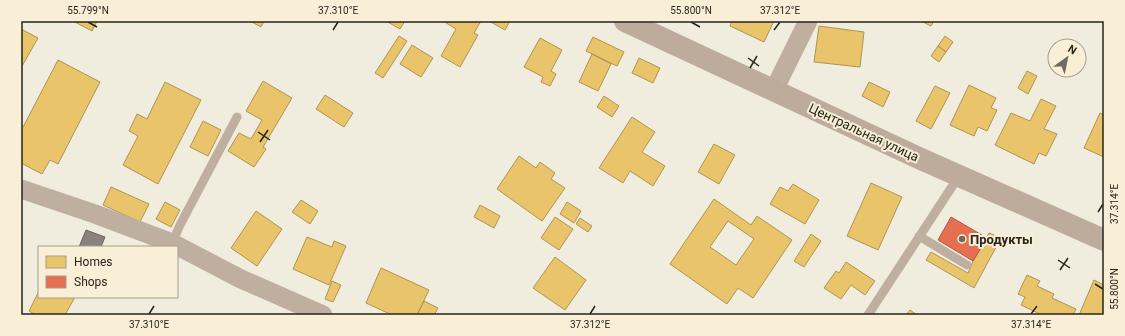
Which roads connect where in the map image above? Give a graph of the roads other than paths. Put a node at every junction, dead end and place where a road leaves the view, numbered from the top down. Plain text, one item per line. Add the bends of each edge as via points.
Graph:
1 (625, 21) edge
2 (808, 21) edge
3 (774, 90) junction
4 (237, 117) dead end
5 (959, 176) junction
6 (21, 189) edge
7 (919, 236) junction
8 (1104, 240) edge
9 (172, 243) junction
10 (178, 246) edge
11 (178, 246) edge
12 (967, 265) dead end
13 (322, 315) edge
14 (868, 315) edge

1 - 3 main road, Центральная улица
2 - 3 street
3 - 5 main road, Центральная улица
4 - 9 lane
5 - 7 lane
5 - 8 main road, Центральная улица
6 - 9 street
7 - 12 lane
7 - 14 lane
9 - 10 street
11 - 13 street

